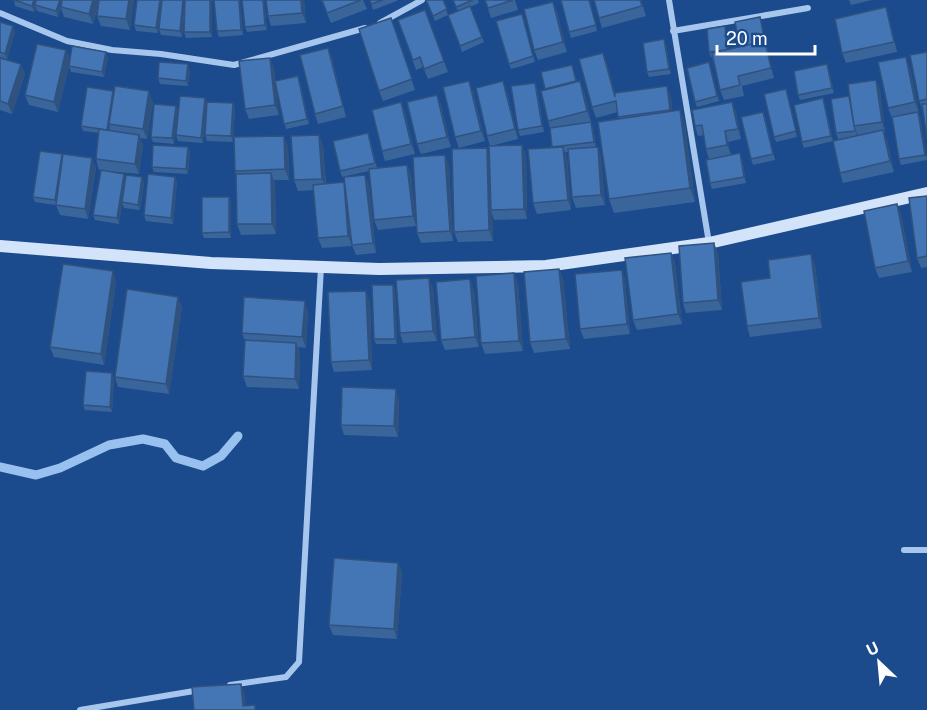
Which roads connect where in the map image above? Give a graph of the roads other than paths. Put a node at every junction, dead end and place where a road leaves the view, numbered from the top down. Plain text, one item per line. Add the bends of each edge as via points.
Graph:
1 (422, 0) edge
2 (669, 0) edge
3 (808, 8) dead end
4 (0, 12) edge
5 (673, 31) junction
6 (927, 193) edge
7 (709, 243) junction
8 (0, 246) edge
9 (321, 266) junction
10 (904, 550) dead end
11 (927, 550) edge
12 (218, 687) edge
13 (207, 689) edge
14 (80, 710) edge

1 - 4 street via 382,22 234,65 67,41
2 - 5 street
3 - 5 street
5 - 7 street
6 - 7 street
7 - 9 street via 546,266
8 - 9 street via 212,263
9 - 12 street via 299,662 286,677
10 - 11 street
13 - 14 street

